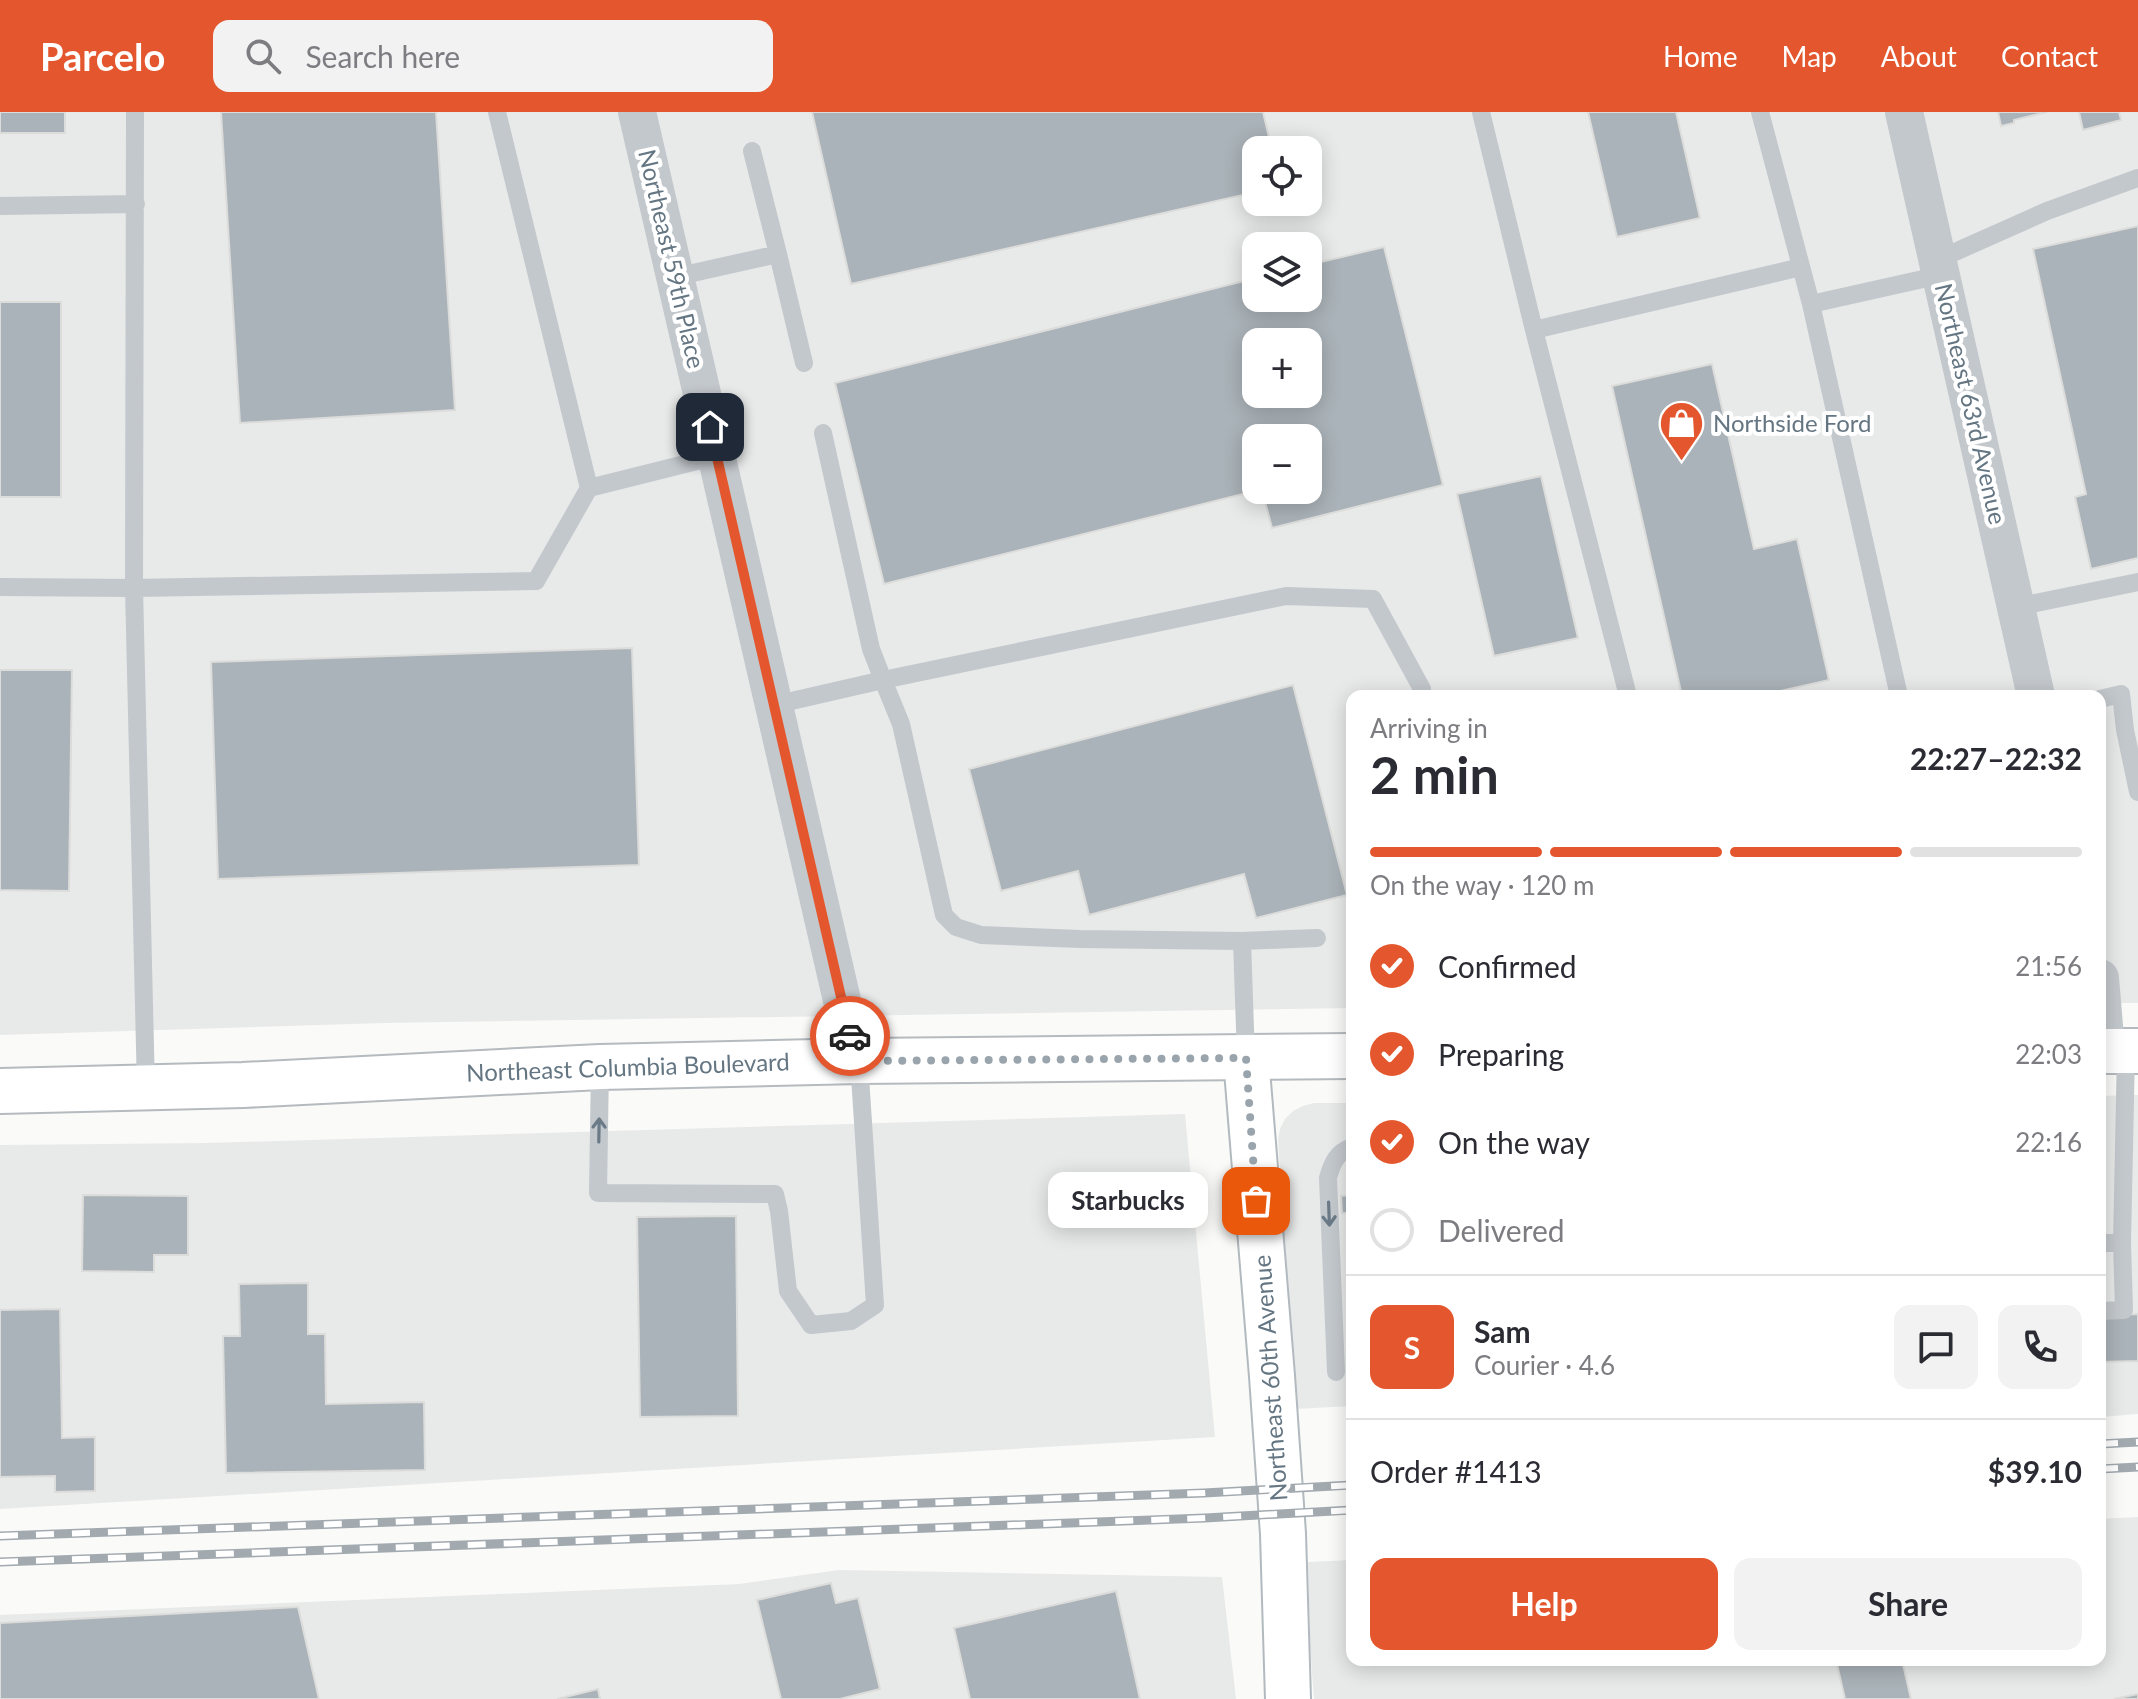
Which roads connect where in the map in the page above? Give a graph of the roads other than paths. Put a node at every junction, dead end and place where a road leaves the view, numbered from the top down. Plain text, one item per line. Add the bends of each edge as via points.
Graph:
1 (135, 112) edge
2 (497, 112) edge
3 (637, 112) edge
4 (1481, 112) edge
5 (1760, 112) edge
6 (1904, 112) edge
7 (752, 151) dead end
8 (2138, 178) edge
9 (136, 204) junction
10 (0, 206) edge
11 (778, 254) junction
12 (1801, 267) junction
13 (1939, 267) junction
14 (675, 277) junction
15 (1811, 304) junction
16 (1534, 330) junction
17 (804, 363) dead end
18 (823, 433) dead end
19 (717, 456) junction
20 (589, 488) junction
21 (2138, 582) edge
22 (0, 587) edge
23 (134, 588) junction
24 (2016, 607) junction
25 (883, 680) junction
26 (1422, 689) dead end
27 (1626, 690) edge
28 (1898, 690) edge
29 (2035, 690) edge
30 (2129, 693) edge
31 (2106, 698) edge
32 (774, 705) junction
33 (2138, 792) edge
34 (1317, 938) dead end
35 (1242, 941) junction
36 (2106, 1004) edge
37 (2118, 1051) edge
38 (1346, 1056) edge
39 (1246, 1058) junction
40 (858, 1061) junction
41 (600, 1067) junction
42 (146, 1089) junction
43 (0, 1091) edge
44 (1346, 1151) edge
45 (2106, 1243) edge
46 (2122, 1243) junction
47 (2106, 1311) edge
48 (1336, 1372) dead end
49 (1288, 1699) edge

1 - 9 lane
2 - 20 lane
3 - 14 street, Northeast 59th Place
4 - 16 lane
5 - 12 lane
6 - 13 street, Northeast 63rd Avenue
7 - 11 lane
8 - 13 lane via 2047,211
9 - 10 lane
9 - 23 lane
11 - 14 lane
11 - 17 lane
12 - 15 lane
12 - 16 lane
13 - 15 lane
13 - 24 street, Northeast 63rd Avenue
14 - 19 street, Northeast 59th Place
15 - 28 lane
16 - 27 lane
18 - 25 lane via 871,649
19 - 20 lane
19 - 32 street, Northeast 59th Place
20 - 23 lane via 536,581
21 - 24 lane
22 - 23 lane
23 - 42 lane
24 - 29 street, Northeast 63rd Avenue
25 - 26 lane via 1286,596 1373,599
25 - 32 lane
25 - 35 lane via 901,724 944,915 956,927 981,935
30 - 31 lane
30 - 33 lane via 2125,730
32 - 40 street, Northeast 59th Place
34 - 35 lane
35 - 39 lane
36 - 37 street
37 - 46 lane
38 - 39 main road, Northeast Columbia Boulevard
39 - 40 main road, Northeast Columbia Boulevard
39 - 49 main road, Northeast 60th Avenue via 1281,1505
40 - 41 main road, Northeast Columbia Boulevard
40 -> 41 lane via 875,1305 851,1321 811,1325 788,1291 775,1194 598,1193
41 - 42 main road, Northeast Columbia Boulevard
42 - 43 main road, Northeast Columbia Boulevard
44 -> 48 lane via 1337,1156 1328,1178
45 - 46 lane
46 - 47 lane via 2124,1310

